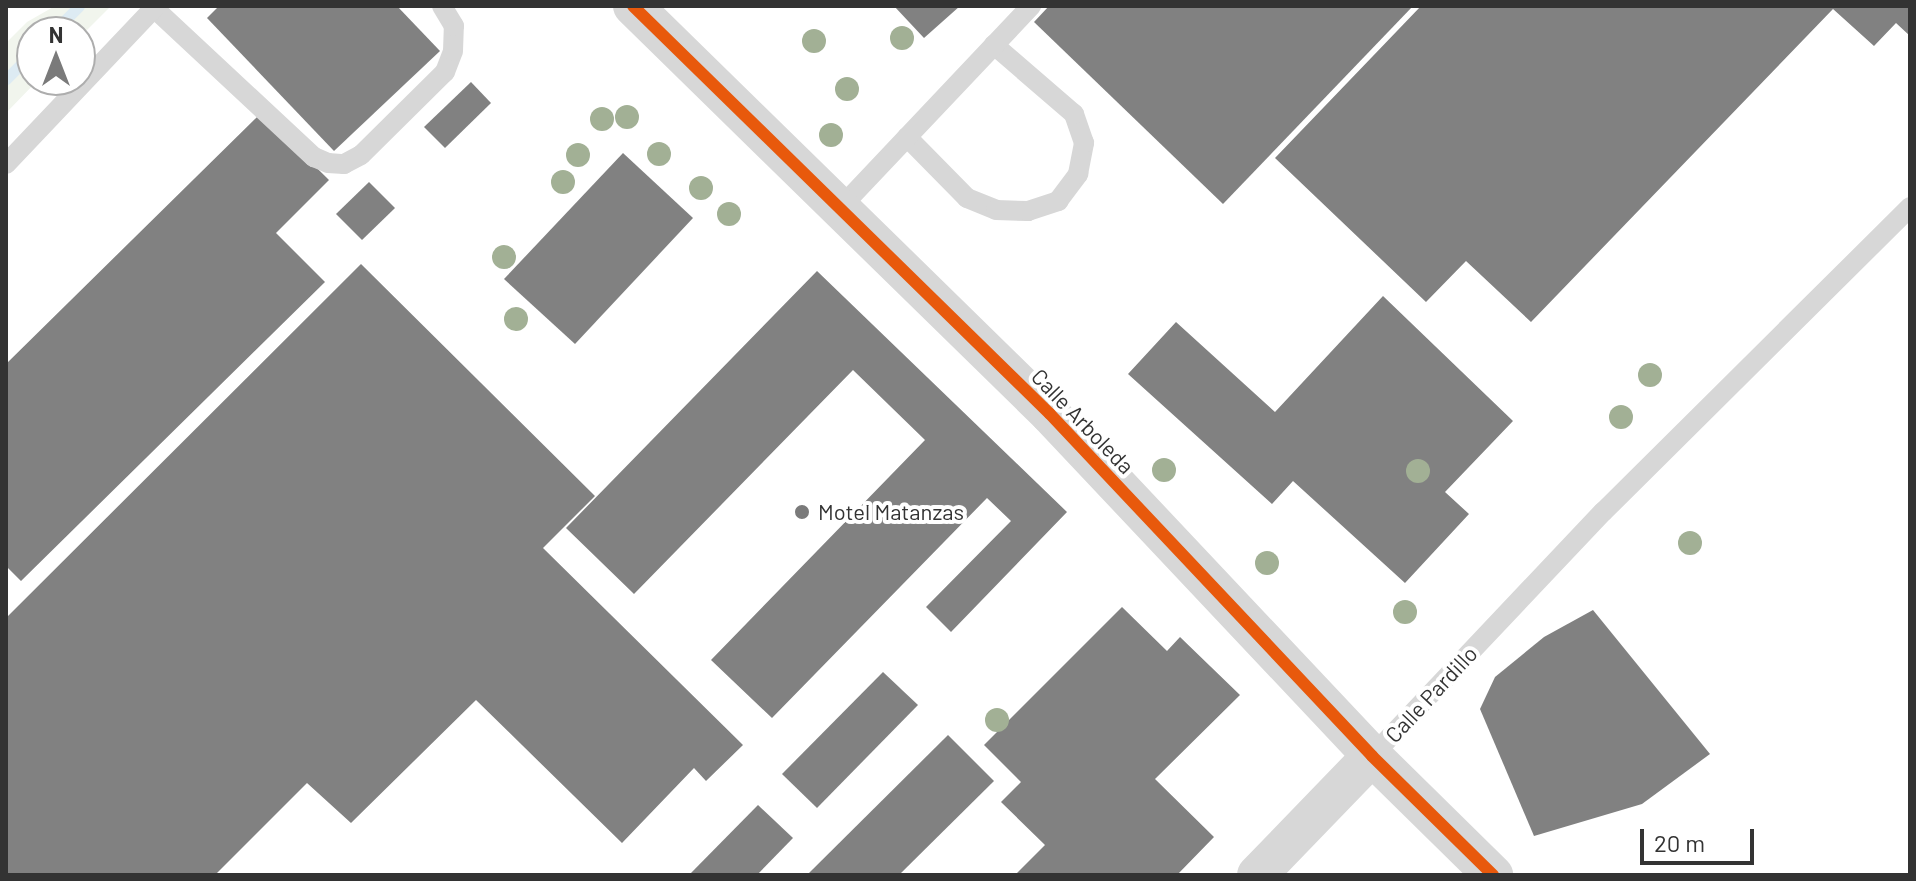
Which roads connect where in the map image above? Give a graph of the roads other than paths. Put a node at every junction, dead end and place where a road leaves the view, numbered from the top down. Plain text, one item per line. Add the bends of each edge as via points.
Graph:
1 (442, 6) edge
2 (633, 6) edge
3 (1031, 6) edge
4 (155, 7) edge
5 (994, 45) junction
6 (907, 137) junction
7 (6, 164) edge
8 (841, 207) junction
9 (1910, 207) edge
10 (1372, 756) junction
11 (1257, 875) edge
12 (1493, 875) edge

1 - 4 lane via 454,26 445,72 361,155 344,164 314,157
2 - 8 street, Calle Arboleda
3 - 5 lane
4 - 7 lane
5 - 6 lane
5 - 6 lane via 1074,114 1084,143 1078,174 1058,201 1028,211 996,210 967,198
6 - 8 lane
8 - 10 street, Calle Arboleda via 1108,473
9 - 10 lane, Calle Pardillo via 1603,512
10 - 11 street, Calle Pardillo
10 - 12 street, Calle Arboleda

